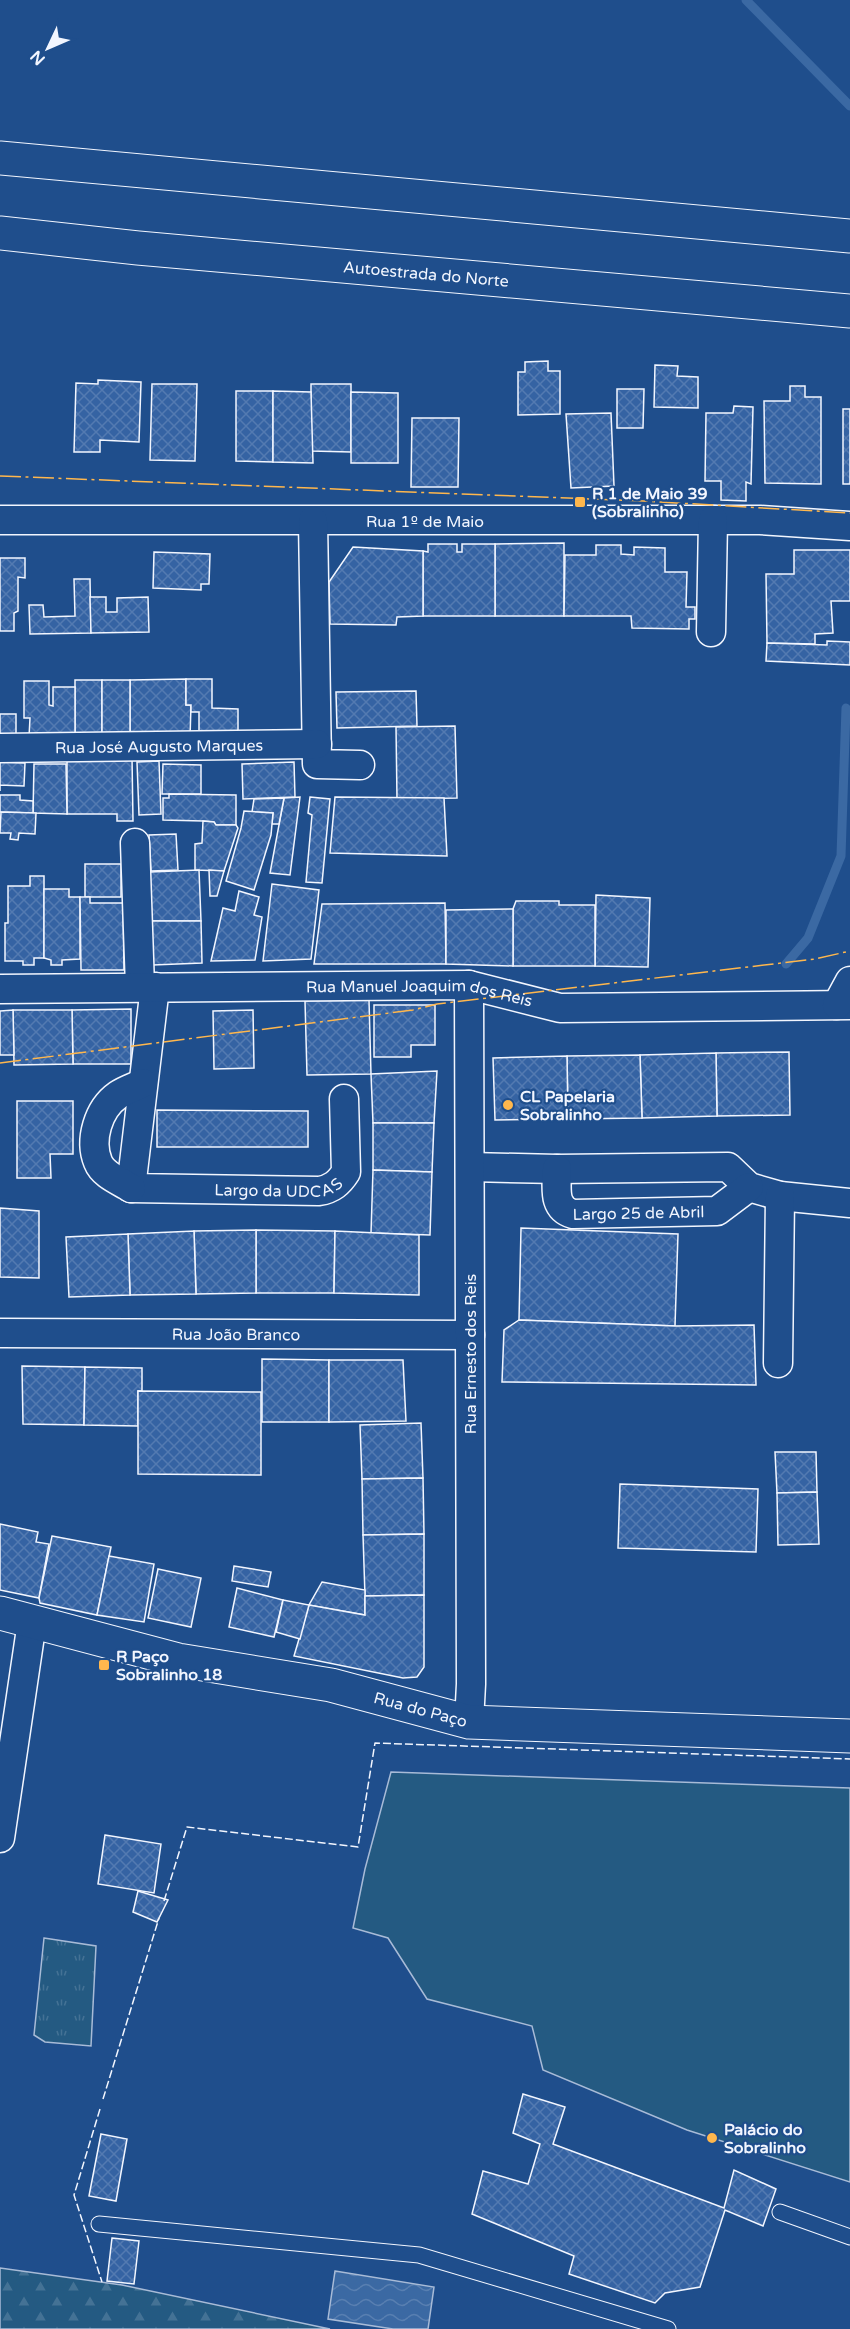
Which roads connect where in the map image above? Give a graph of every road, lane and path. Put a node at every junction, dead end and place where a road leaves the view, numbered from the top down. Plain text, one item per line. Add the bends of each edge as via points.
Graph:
1 (0, 158) edge
2 (0, 233) edge
3 (850, 236) edge
4 (850, 311) edge
5 (0, 520) edge
6 (713, 520) junction
7 (313, 521) junction
8 (850, 526) edge
9 (711, 632) dead end
10 (317, 744) junction
11 (0, 748) edge
12 (360, 765) dead end
13 (135, 843) dead end
14 (469, 986) junction
15 (147, 987) junction
16 (0, 989) edge
17 (846, 997) edge
18 (143, 1083) junction
19 (344, 1100) dead end
20 (470, 1167) junction
21 (557, 1169) junction
22 (749, 1187) junction
23 (131, 1188) junction
24 (780, 1196) junction
25 (850, 1203) edge
26 (0, 1333) edge
27 (470, 1335) junction
28 (778, 1364) dead end
29 (0, 1613) edge
30 (32, 1622) junction
31 (469, 1722) junction
32 (850, 1736) edge
33 (0, 1838) edge
34 (780, 2212) dead end
35 (99, 2224) dead end
36 (850, 2237) edge
37 (668, 2329) edge

1 - 3 main road
2 - 4 main road, Autoestrada do Norte
5 - 7 street, Rua 1º de Maio
6 - 7 street, Rua 1º de Maio
6 - 8 street, Rua 1º de Maio
6 - 9 street
7 - 10 street
10 - 11 street, Rua José Augusto Marques
10 - 12 street via 317,764
13 - 15 street
14 - 15 street, Rua Manuel Joaquim dos Reis
14 - 17 street, Rua Manuel Joaquim dos Reis via 560,1008
14 - 20 street, Rua Ernesto dos Reis
15 - 16 street, Rua Manuel Joaquim dos Reis
15 - 18 street
18 - 23 street
18 - 23 street via 118,1095 97,1124 98,1163 110,1176
19 - 23 street, Largo da UDCAS via 346,1172 329,1189
20 - 21 street
20 - 27 street, Rua Ernesto dos Reis
21 - 22 street via 728,1167
21 - 22 street, Largo 25 de Abril via 557,1199 563,1209 573,1214 717,1211
22 - 24 street
24 - 25 street
24 - 28 street
26 - 27 street, Rua João Branco
27 - 31 street, Rua Ernesto dos Reis
29 - 30 main road, Rua do Paço
30 - 31 main road, Rua do Paço via 178,1660 331,1685
30 - 33 street
31 - 32 main road, Rua do Paço
34 - 36 lane
35 - 37 lane via 419,2255

